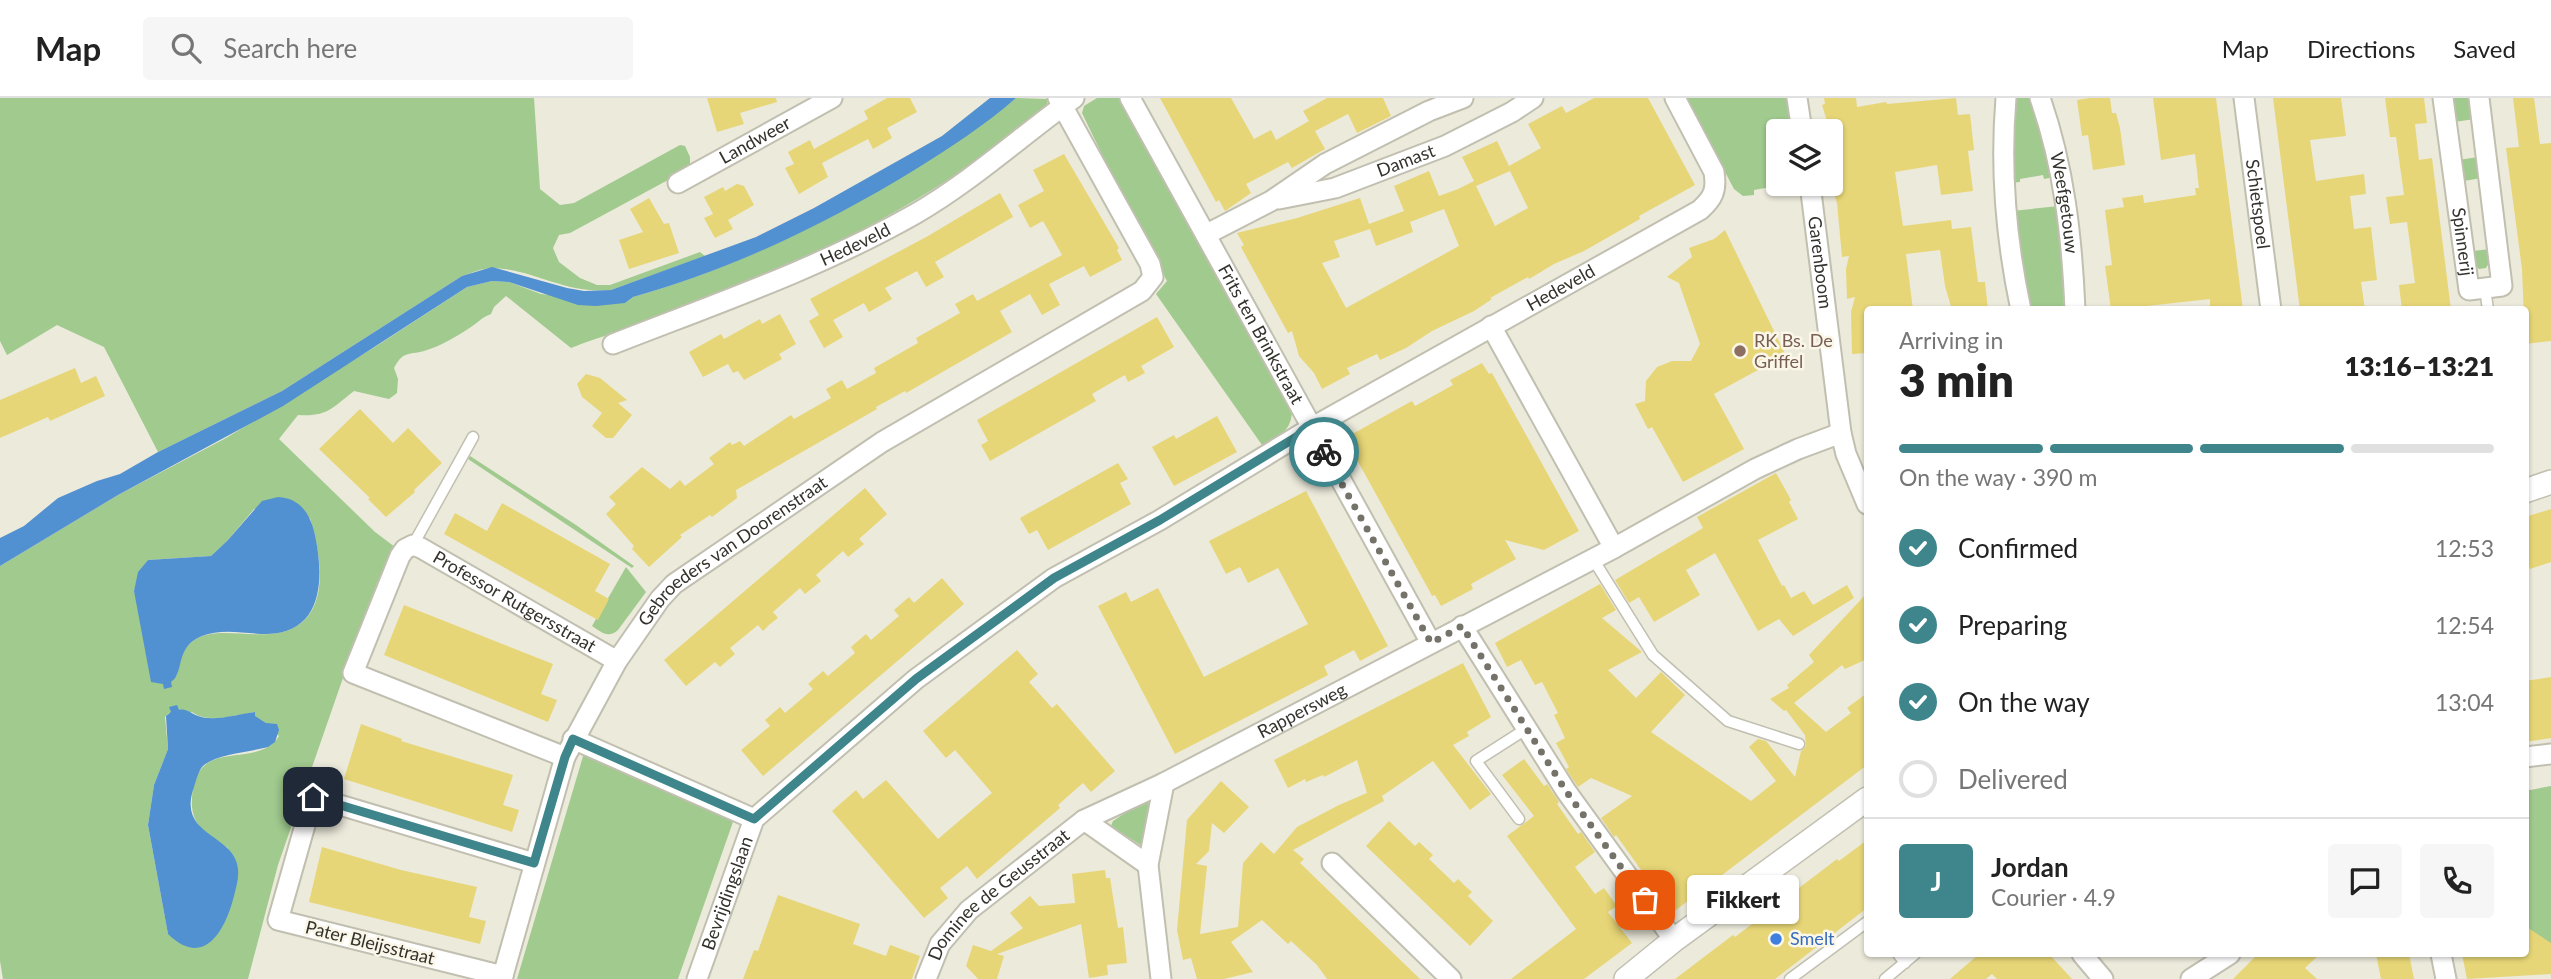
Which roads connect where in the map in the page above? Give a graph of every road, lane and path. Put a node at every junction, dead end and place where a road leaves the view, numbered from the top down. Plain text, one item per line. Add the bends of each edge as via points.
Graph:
1 (832, 98) edge
2 (1130, 98) edge
3 (1463, 98) edge
4 (1534, 98) edge
5 (1675, 98) edge
6 (1797, 98) edge
7 (2006, 98) edge
8 (2040, 98) edge
9 (2244, 98) edge
10 (2443, 98) edge
11 (2479, 98) edge
12 (1065, 101) edge
13 (1800, 119) edge
14 (678, 183) dead end
15 (1812, 196) edge
16 (1271, 201) junction
17 (1207, 233) junction
18 (2485, 288) junction
19 (2020, 306) edge
20 (2075, 306) edge
21 (2270, 306) edge
22 (2487, 306) edge
23 (1491, 326) junction
24 (614, 344) dead end
25 (1311, 428) junction
26 (1841, 433) junction
27 (473, 437) dead end
28 (2551, 482) edge
29 (2529, 490) edge
30 (1864, 497) edge
31 (409, 547) junction
32 (1614, 548) junction
33 (1593, 559) junction
34 (1462, 626) junction
35 (1431, 643) junction
36 (617, 661) junction
37 (1526, 729) junction
38 (1799, 744) dead end
39 (569, 748) junction
40 (2551, 754) edge
41 (2529, 757) edge
42 (1164, 783) junction
43 (1864, 801) edge
44 (754, 819) junction
45 (1519, 819) dead end
46 (1084, 820) junction
47 (534, 863) junction
48 (1332, 863) dead end
49 (1148, 865) junction
50 (1864, 924) edge
51 (1674, 940) junction
52 (2085, 957) edge
53 (2225, 957) edge
54 (2442, 957) edge
55 (1901, 958) edge
56 (503, 977) edge
57 (697, 979) edge
58 (926, 979) edge
59 (1161, 979) edge
60 (1451, 979) edge
61 (1626, 979) edge
62 (1790, 979) edge
63 (1885, 979) edge
64 (2103, 979) edge
65 (2191, 979) edge
66 (2446, 979) edge

1 - 14 street, Landweer
2 - 17 street, Frits ten Brinkstraat
3 - 16 street, Damast via 1325,164
4 - 16 street, Damast via 1445,146 1335,188
5 - 23 street, Hedeveld via 1714,173 1713,198 1700,210
6 - 13 street
7 - 19 street via 2004,191
8 - 20 street, Weefgetouw via 2063,184
9 - 21 street, Schietspoel
10 - 18 street, Spinnerij via 2469,290
11 - 18 street, Spinnerij via 2502,286
12 - 24 street, Hedeveld via 1004,153 916,213 791,275
12 - 36 street, Gebroeders van Doorenstraat via 1150,264 1153,277 1142,291 882,442 674,584
15 - 26 street, Garenboom
16 - 17 street, Damast
17 - 25 street, Frits ten Brinkstraat
18 - 22 lane
23 - 25 street, Hedeveld
23 - 32 street
25 - 35 street, Frits ten Brinkstraat
25 - 44 street, Bevrijdingslaan via 1054,578 916,679
26 - 30 street, Garenboom
26 - 32 street, Rappersweg via 1755,469
27 - 31 lane, Professor Rutgersstraat
28 - 29 street
31 - 36 street, Professor Rutgersstraat
31 - 39 street via 400,556 353,674
32 - 33 street, Rappersweg
33 - 34 street, Rappersweg
33 - 38 lane via 1653,655 1728,721
34 - 35 street, Rappersweg
34 - 37 street
35 - 42 street, Rappersweg
36 - 39 street, Gebroeders van Doorenstraat
37 - 45 lane via 1476,761
37 - 51 street
39 - 44 street
39 - 47 street, Gebroeders van Doorenstraat
40 - 41 street
42 - 46 street, Dominee de Geusstraat
42 - 49 street
43 - 51 street
44 - 57 street, Bevrijdingslaan
46 - 49 street, Dominee de Geusstraat
46 - 58 street, Dominee de Geusstraat via 969,910 940,944
47 - 56 street, Gebroeders van Doorenstraat
47 - 56 street, Pater Bleijsstraat via 313,797 278,920
48 - 60 street
49 - 59 street
50 - 62 lane
51 - 61 street
52 - 64 street
53 - 65 street
54 - 66 street
55 - 63 lane

